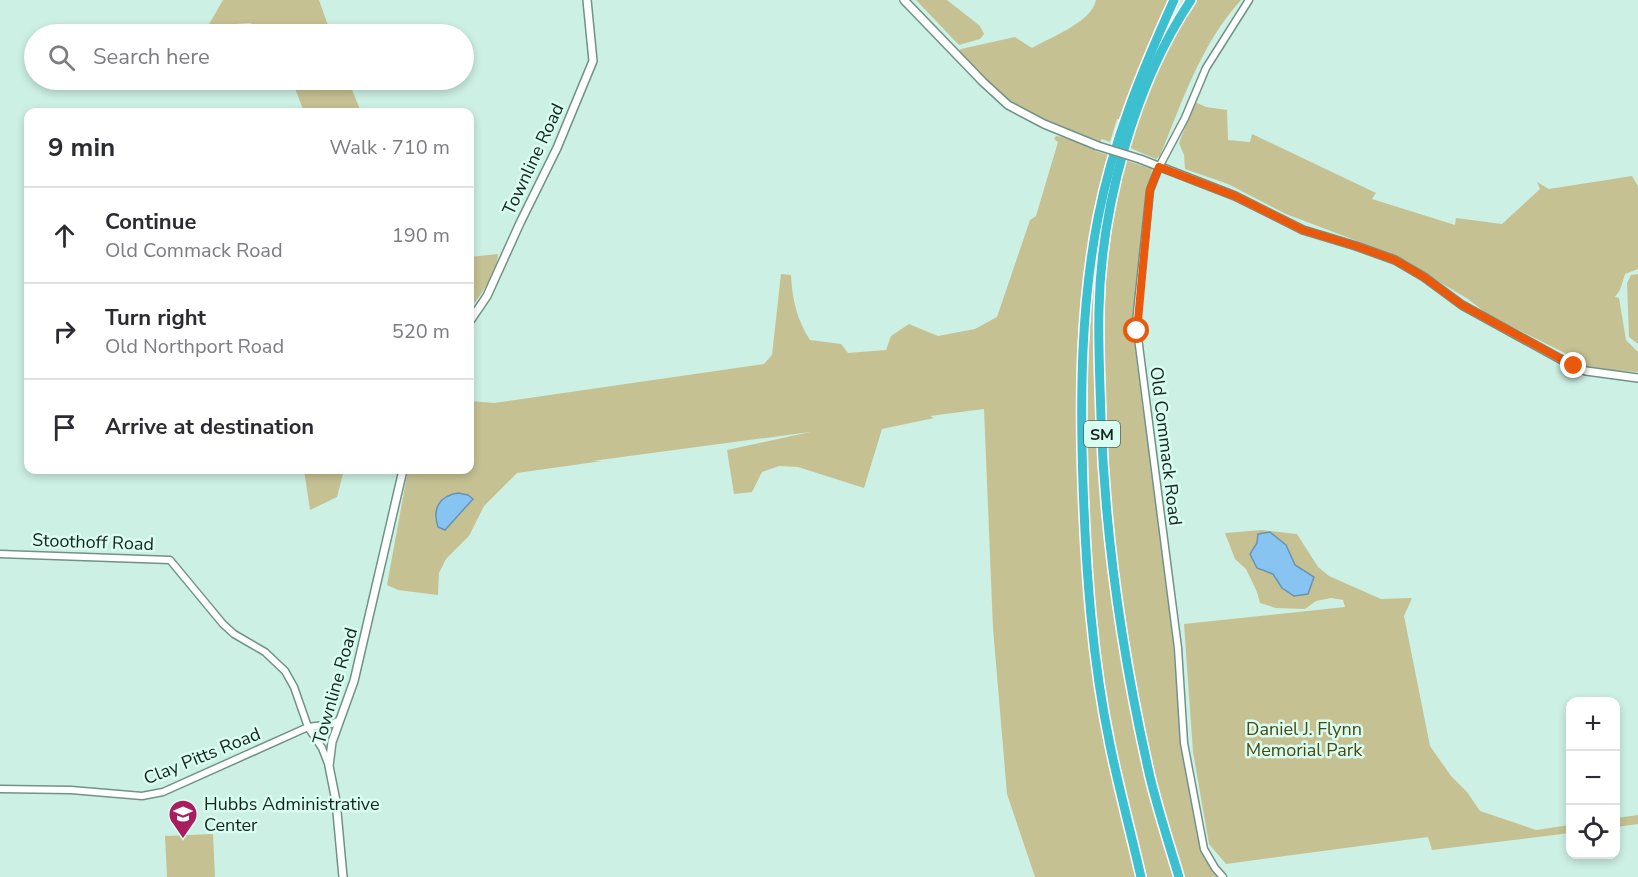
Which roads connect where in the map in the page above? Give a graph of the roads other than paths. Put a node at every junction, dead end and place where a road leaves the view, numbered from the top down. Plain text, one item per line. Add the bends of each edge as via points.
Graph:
1 (586, 0) edge
2 (903, 0) edge
3 (1174, 0) edge
4 (1191, 0) edge
5 (1249, 0) edge
6 (1159, 167) junction
7 (474, 315) edge
8 (1638, 378) edge
9 (401, 474) edge
10 (0, 554) edge
11 (340, 720) junction
12 (308, 727) junction
13 (329, 766) junction
14 (0, 789) edge
15 (343, 877) edge
16 (1141, 877) edge
17 (1179, 877) edge
18 (1223, 877) edge

1 - 7 main road, Townline Road via 593,61 557,148 487,296
2 - 6 main road, bridge via 1008,105 1044,124
3 - 16 highway, SM via 1119,135 1098,217 1082,351 1085,557 1095,651 1110,744
4 - 17 highway, SM via 1147,81 1131,128 1112,200 1099,308 1102,459 1126,661 1150,779
5 - 6 street, Old Commack Road via 1206,68
6 - 8 main road via 1235,196 1303,230 1395,260 1462,305 1574,366
6 - 18 street, Old Commack Road via 1150,190 1136,322 1138,346 1178,648 1184,743 1204,849
9 - 11 main road, Townline Road via 354,681
10 - 12 street, Stoothoff Road via 170,560 223,624 277,662 294,687
11 - 12 street, Clay Pitts Road
11 - 13 main road, Townline Road
12 - 13 street, Stoothoff Road
12 - 14 street, Clay Pitts Road via 163,792 142,796
13 - 15 main road, Townline Road

